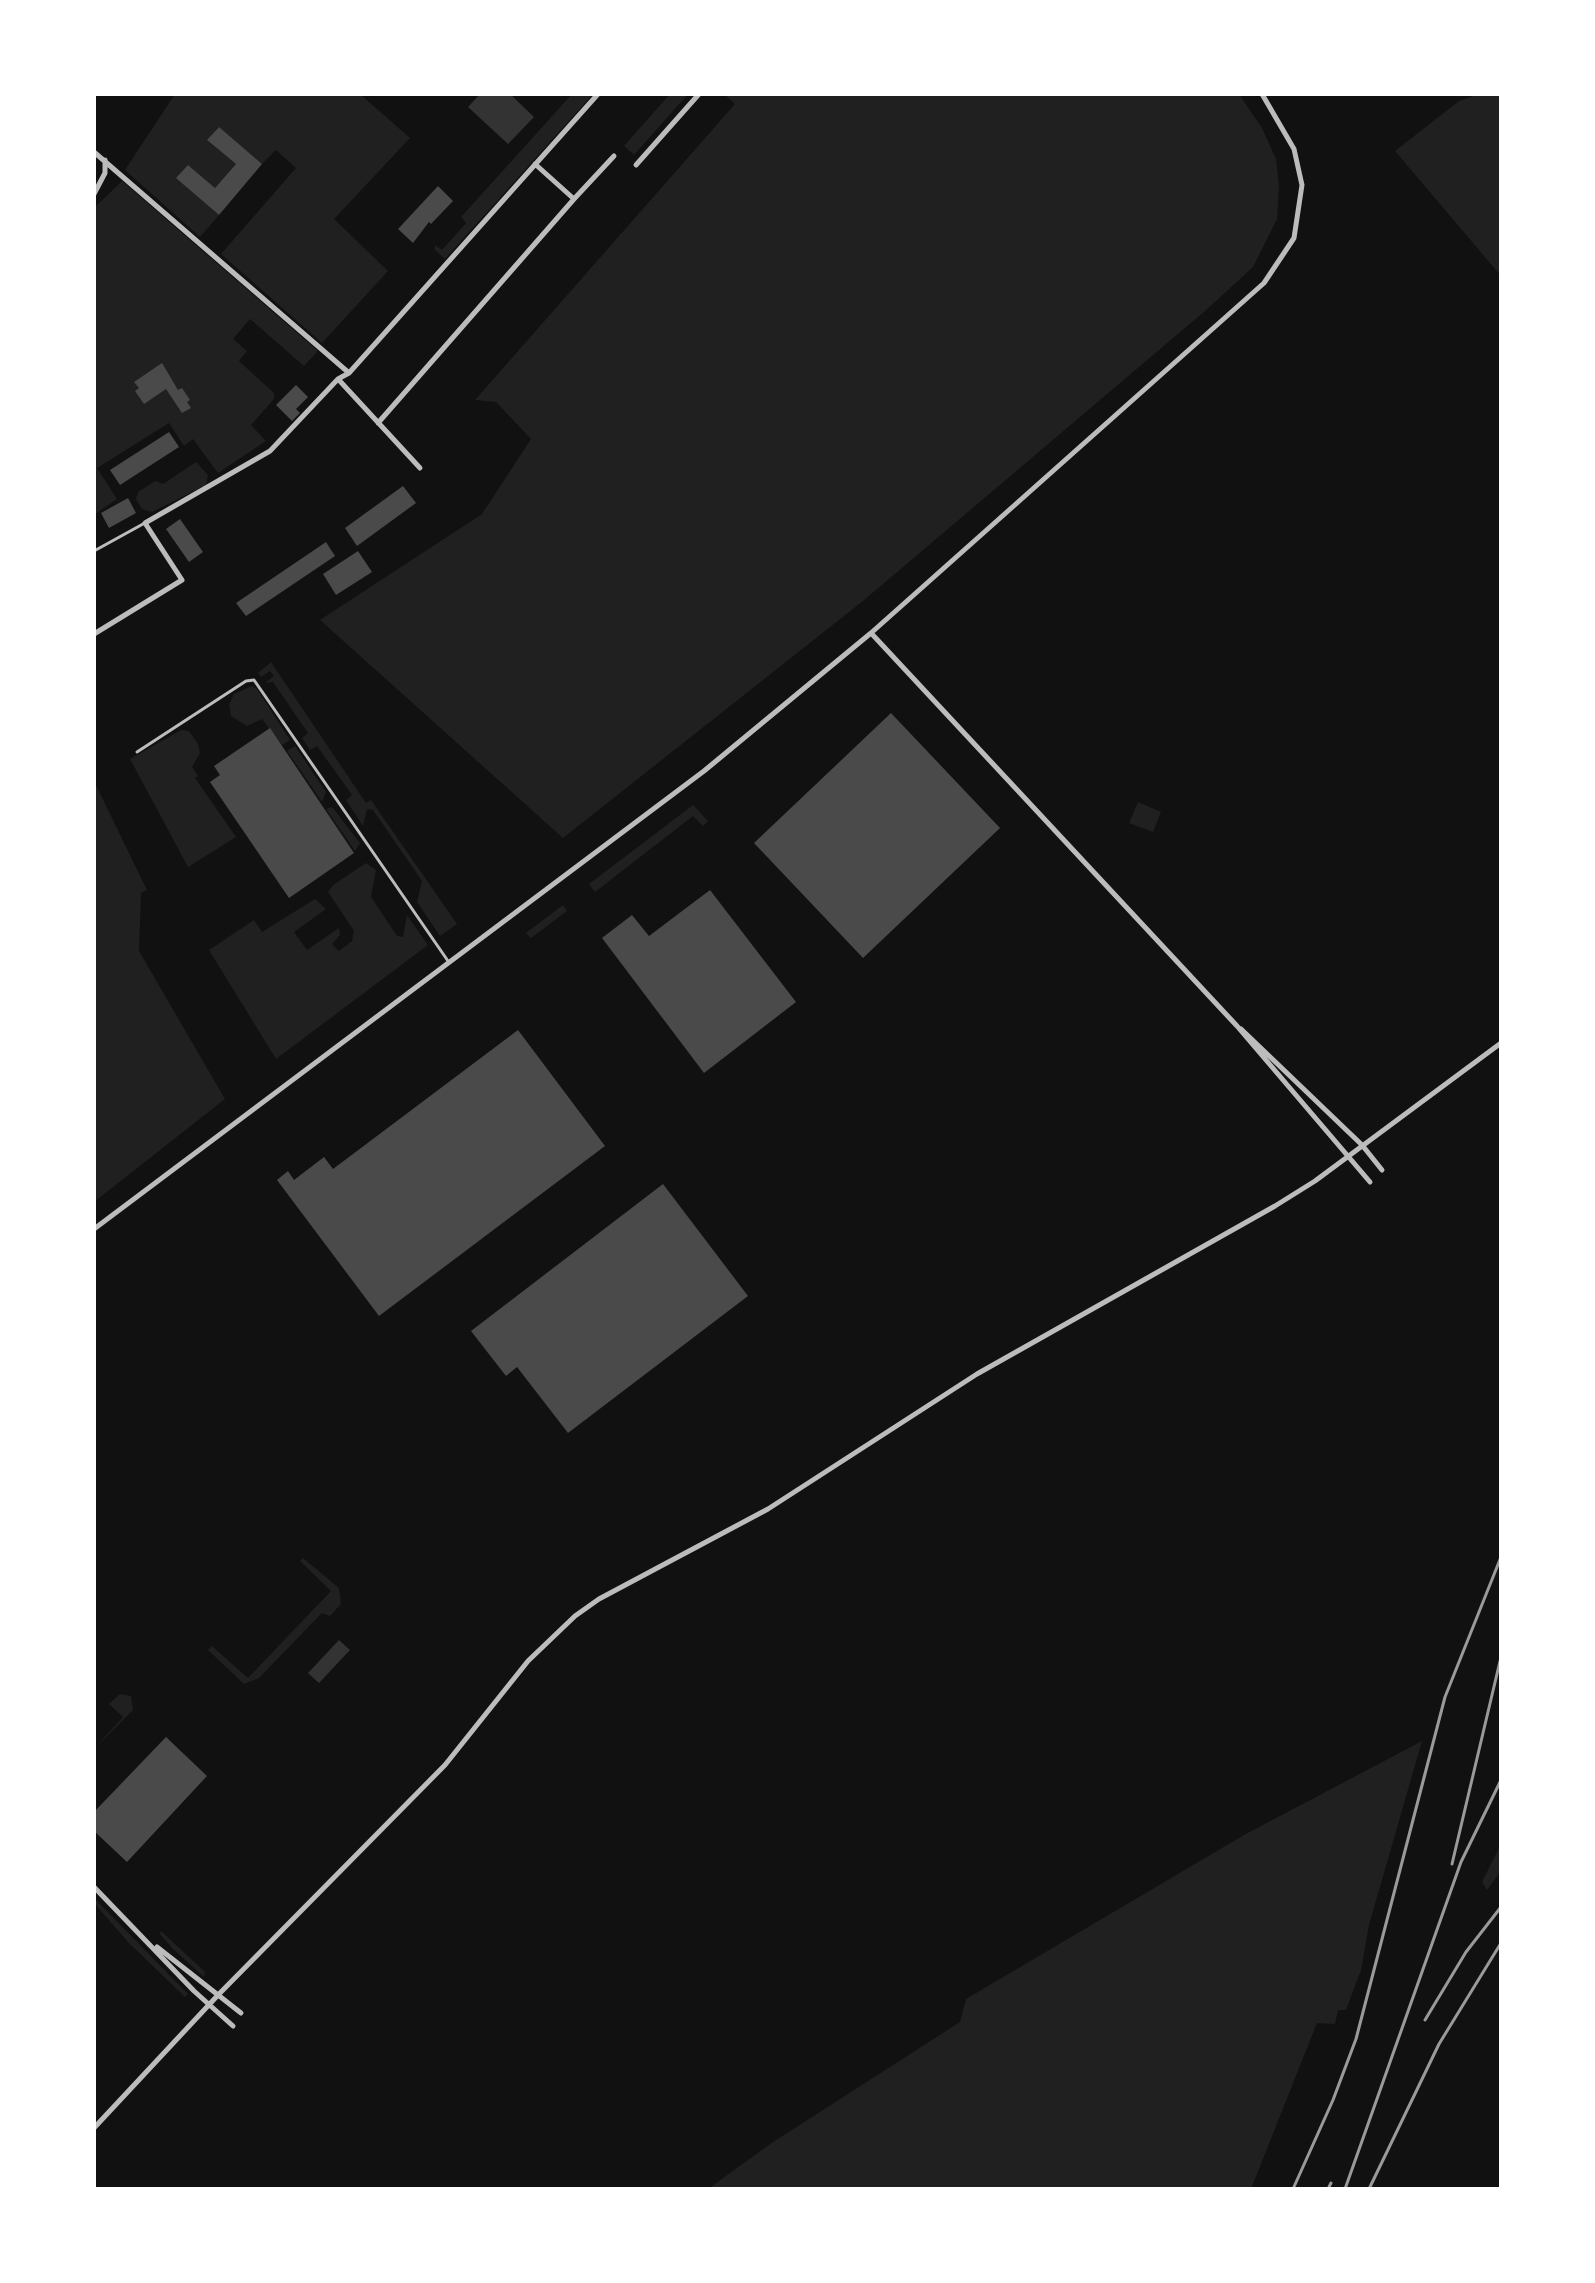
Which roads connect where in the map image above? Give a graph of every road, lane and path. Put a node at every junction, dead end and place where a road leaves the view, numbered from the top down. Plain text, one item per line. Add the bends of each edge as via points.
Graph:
1 (598, 94) edge
2 (699, 94) edge
3 (1262, 94) edge
4 (94, 152) edge
5 (614, 156) dead end
6 (105, 159) junction
7 (535, 164) junction
8 (636, 165) dead end
9 (94, 194) edge
10 (574, 199) junction
11 (349, 373) junction
12 (338, 379) junction
13 (378, 423) junction
14 (420, 468) dead end
15 (145, 523) junction
16 (94, 551) edge
17 (871, 633) junction
18 (94, 634) edge
19 (137, 752) dead end
20 (451, 964) junction
21 (1237, 1026) junction
22 (1501, 1043) edge
23 (1362, 1145) junction
24 (1349, 1155) junction
25 (1382, 1170) dead end
26 (1370, 1182) dead end
27 (94, 1229) edge
28 (94, 1887) edge
29 (152, 1944) junction
30 (219, 1994) junction
31 (209, 2006) junction
32 (241, 2013) dead end
33 (233, 2026) dead end
34 (94, 2128) edge

1 - 7 street
2 - 8 street
3 - 17 street via 1294,149 1302,185 1297,229 1278,266
4 - 6 street
5 - 10 street
6 - 9 street via 105,173
6 - 11 street
7 - 10 street
7 - 11 street
10 - 13 street
11 - 12 street
12 - 13 street
12 - 15 street via 270,451
13 - 14 street
15 - 16 lane
15 - 18 street via 182,580
17 - 20 street via 704,771
17 - 21 street
19 - 20 lane via 254,680
20 - 27 street
21 - 23 street
21 - 24 street
22 - 23 street
23 - 24 street
23 - 25 street
24 - 26 street
24 - 30 street via 1275,1206 977,1374 768,1509 575,1616 528,1661 445,1765
28 - 29 street
29 - 30 street
29 - 31 street
30 - 31 street
30 - 32 street
31 - 33 street
31 - 34 street

